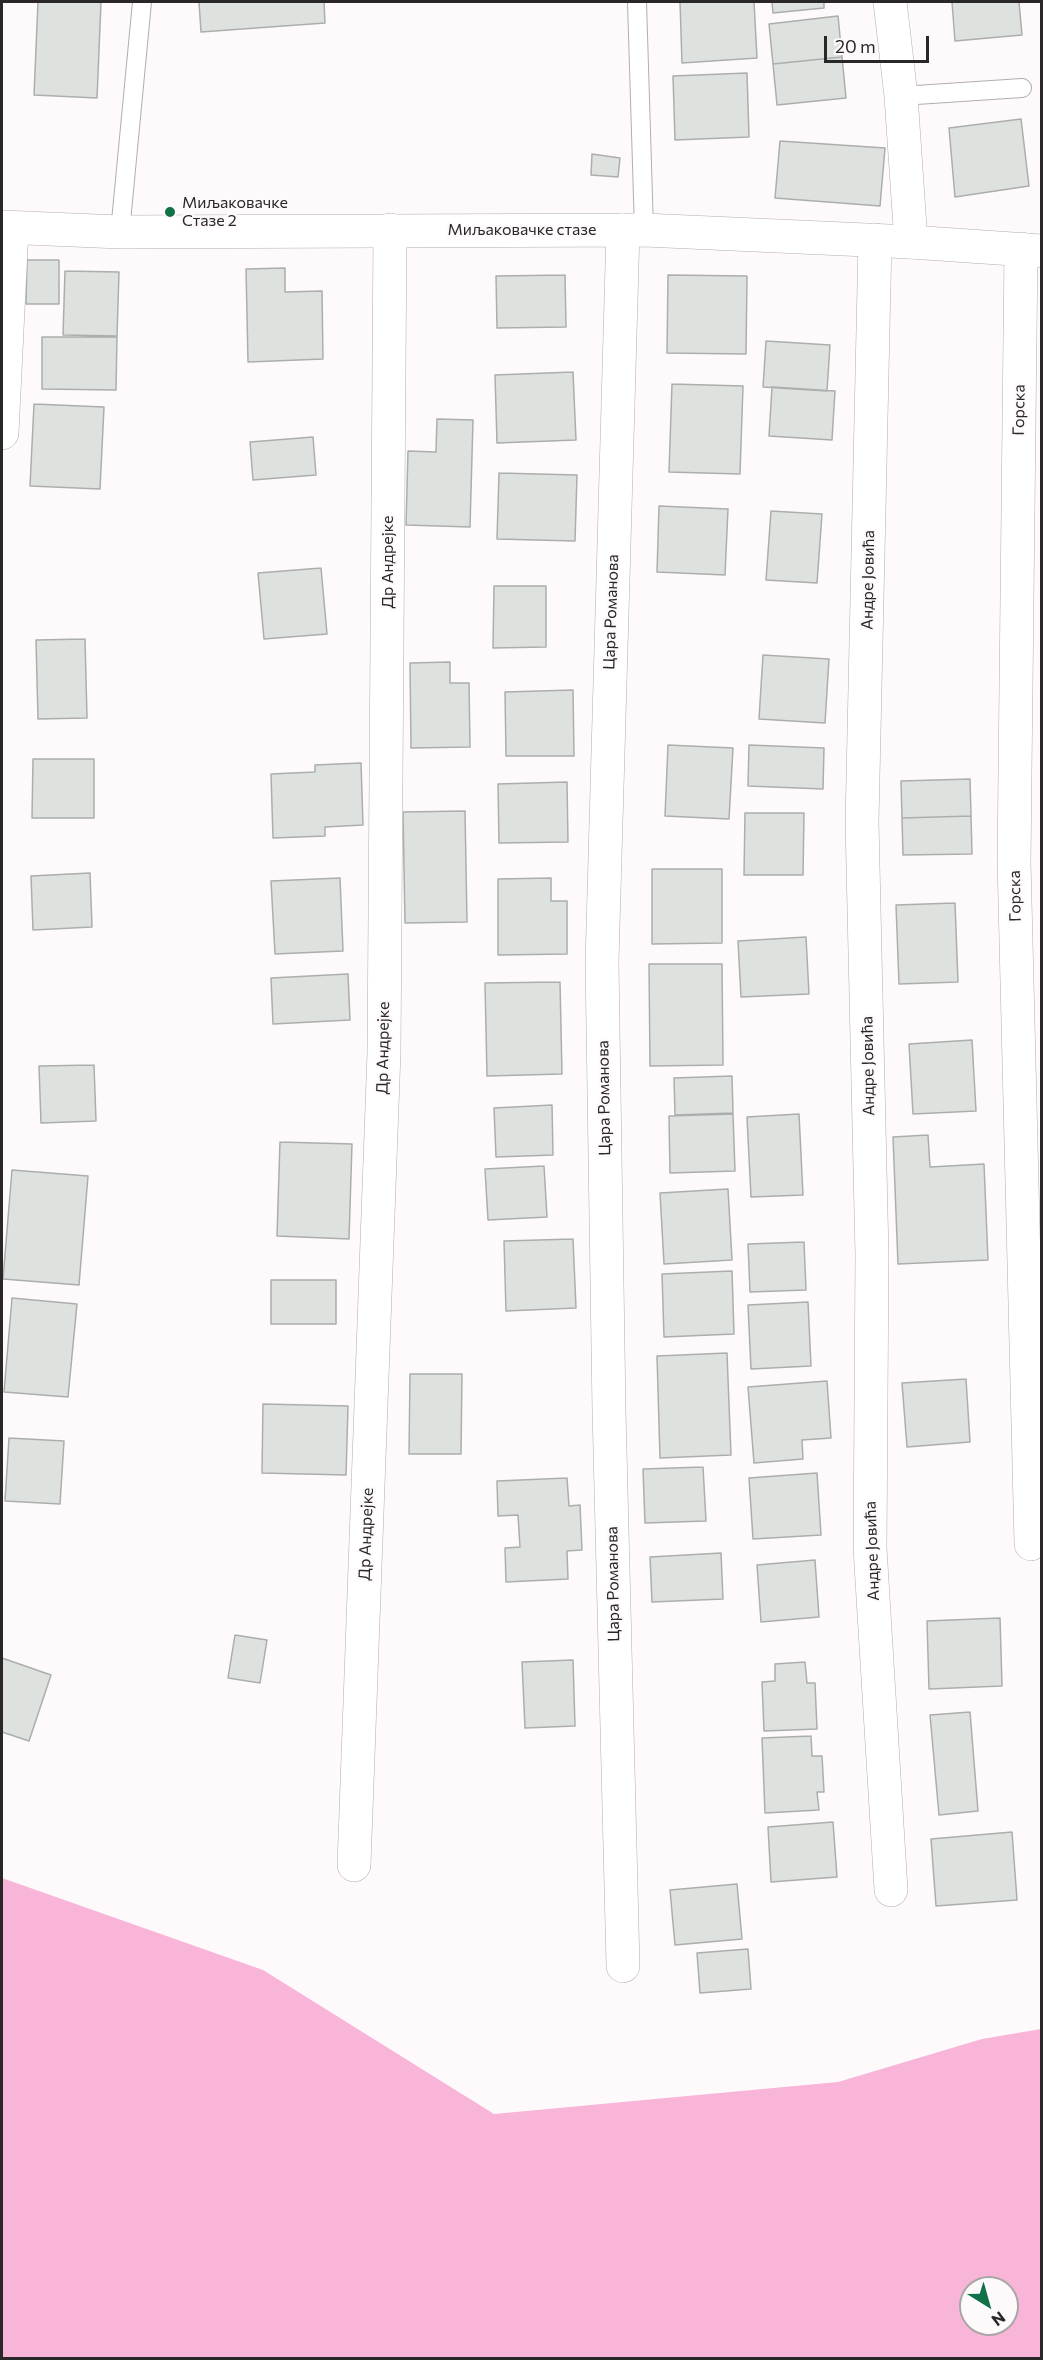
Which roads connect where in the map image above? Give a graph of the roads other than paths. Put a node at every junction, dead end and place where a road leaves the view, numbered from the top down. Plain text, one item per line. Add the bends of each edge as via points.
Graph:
1 (142, 2) edge
2 (637, 2) edge
3 (890, 2) edge
4 (1022, 88) dead end
5 (901, 96) junction
6 (7, 227) edge
7 (390, 230) junction
8 (634, 230) junction
9 (120, 232) junction
10 (875, 240) junction
11 (911, 242) junction
12 (1031, 250) edge
13 (2, 433) edge
14 (1031, 1544) dead end
15 (354, 1865) dead end
16 (891, 1890) dead end
17 (622, 1966) dead end

1 - 9 lane
2 - 8 lane
3 - 5 street
4 - 5 lane
5 - 11 street
6 - 9 street, Миљаковачке стазе
6 - 13 street
7 - 8 street, Миљаковачке стазе
7 - 9 street, Миљаковачке стазе
7 - 15 street, Др Андрејке via 384,1052
8 - 10 street, Миљаковачке стазе
8 - 17 street, Цара Романова via 602,962
10 - 11 street, Миљаковачке стазе
10 - 16 street, Андре Јовића via 862,822 872,1255 870,1548
11 - 12 street, Миљаковачке стазе
12 - 14 street, Горска via 1014,861

